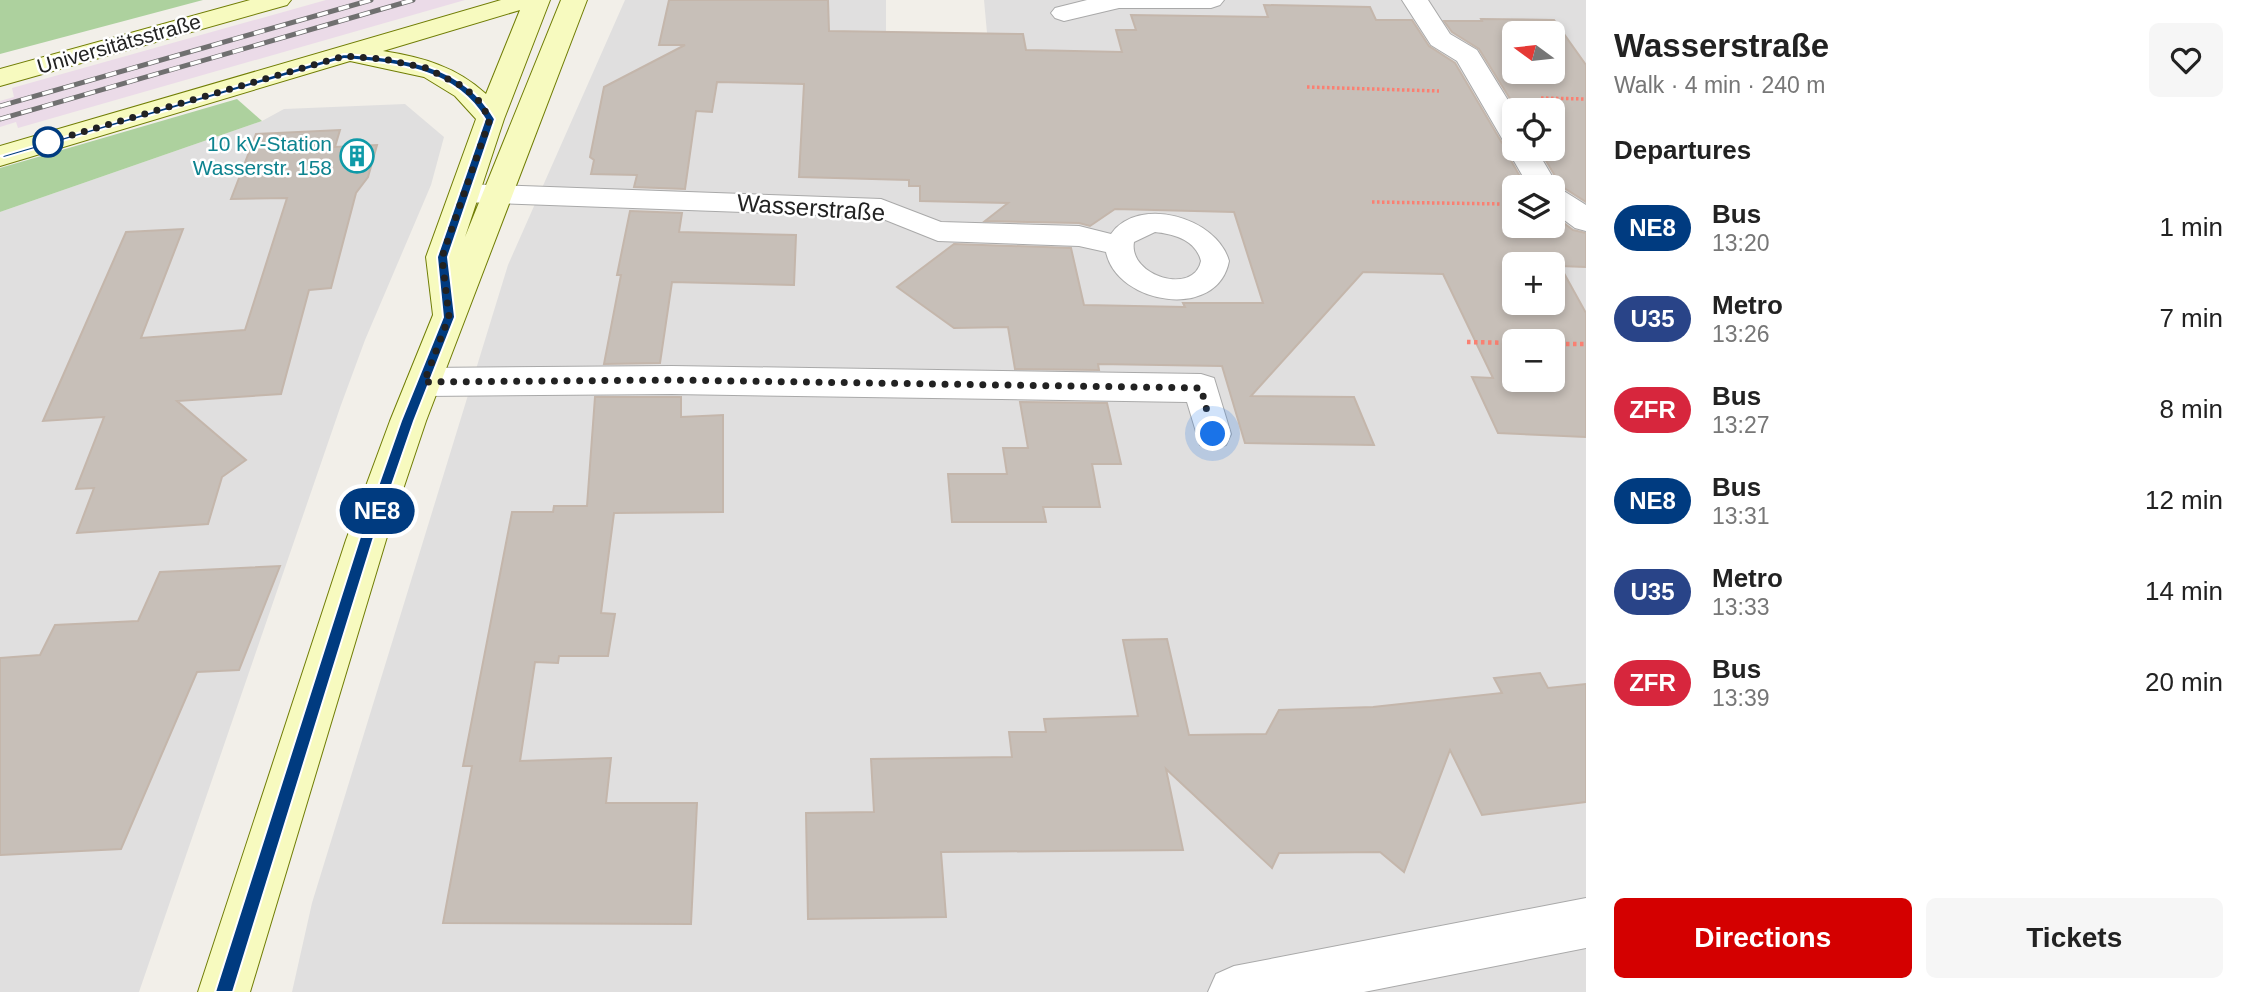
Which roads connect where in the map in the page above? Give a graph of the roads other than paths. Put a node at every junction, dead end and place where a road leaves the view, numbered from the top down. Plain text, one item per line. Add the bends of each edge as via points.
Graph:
1 (278, 0) edge
2 (528, 0) edge
3 (537, 0) edge
4 (574, 0) edge
5 (1211, 0) edge
6 (1415, 0) edge
7 (1064, 13) dead end
8 (344, 56) junction
9 (0, 78) edge
10 (1502, 114) edge
11 (490, 119) junction
12 (0, 156) edge
13 (464, 193) junction
14 (498, 194) junction
15 (1565, 205) edge
16 (1586, 220) edge
17 (1119, 245) dead end
18 (449, 317) junction
19 (424, 382) junction
20 (1213, 434) dead end
21 (1586, 923) edge
22 (224, 992) edge
23 (1234, 992) edge

1 - 9 main road, Universitätsstraße
2 - 8 main road
3 - 11 main road
4 - 14 main road
5 - 7 street via 1119,0
6 - 10 street via 1440,39 1468,56
8 - 11 main road via 426,68 464,87
8 - 12 main road
11 - 13 main road
13 - 14 lane, Wasserstraße
13 - 18 main road via 442,257
14 - 17 lane, Wasserstraße via 881,208 939,231 1079,236
14 - 18 main road
15 - 16 street
18 - 19 main road
19 - 20 street via 672,380 1201,388
19 - 22 main road via 366,540
21 - 23 street

